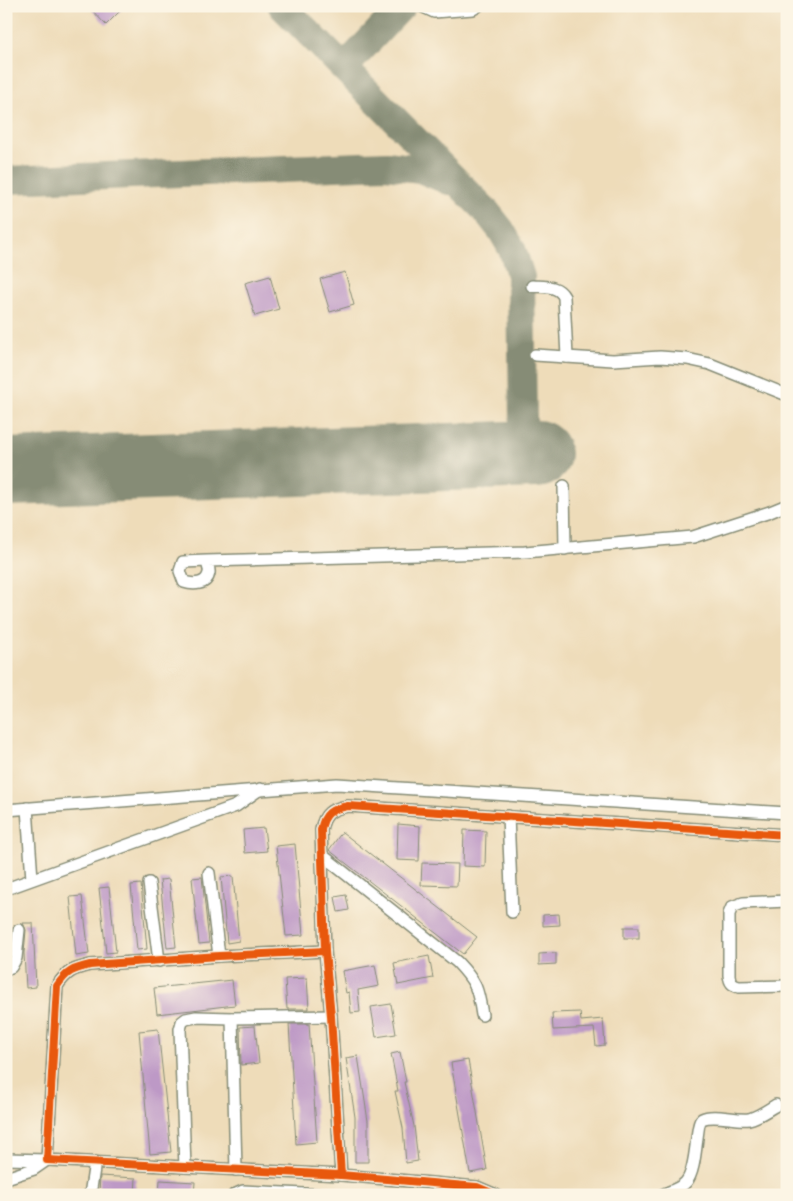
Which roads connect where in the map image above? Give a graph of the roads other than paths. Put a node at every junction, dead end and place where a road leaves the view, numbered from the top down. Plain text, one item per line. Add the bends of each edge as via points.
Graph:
1 (421, 6) edge
2 (478, 6) edge
3 (532, 286) dead end
4 (534, 354) dead end
5 (567, 357) junction
6 (787, 395) edge
7 (564, 486) dead end
8 (787, 505) edge
9 (565, 549) junction
10 (207, 561) dead end
11 (260, 789) junction
12 (27, 808) junction
13 (6, 810) edge
14 (787, 812) edge
15 (508, 816) junction
16 (787, 835) edge
17 (322, 855) junction
18 (209, 874) dead end
19 (32, 879) junction
20 (148, 883) dead end
21 (6, 888) edge
22 (787, 901) edge
23 (512, 912) dead end
24 (19, 930) dead end
25 (325, 951) junction
26 (219, 956) junction
27 (159, 961) junction
28 (6, 969) edge
29 (787, 986) edge
30 (482, 1015) dead end
31 (331, 1016) junction
32 (232, 1018) junction
33 (776, 1105) dead end
34 (6, 1159) edge
35 (47, 1160) junction
36 (95, 1162) junction
37 (185, 1167) junction
38 (236, 1170) junction
39 (341, 1175) junction
40 (6, 1178) edge
41 (90, 1195) edge
42 (234, 1195) edge
43 (325, 1195) edge
44 (496, 1195) edge
45 (662, 1195) edge

1 - 2 street via 434,12
3 - 5 street via 553,287 564,297
4 - 5 street
5 - 6 street via 687,359 710,364
7 - 9 street
8 - 9 street via 693,537
9 - 10 street
11 - 12 street
11 - 14 street via 337,784
11 - 19 street via 236,806
12 - 13 street
12 - 19 street
15 - 16 street
15 - 17 street via 338,808 323,820
15 - 23 street
17 - 25 street
17 - 30 street via 456,962 477,988
18 - 26 street
19 - 21 street
20 - 27 street
22 - 29 street via 744,903 732,907 729,914 728,976 733,985 739,987
24 - 28 street via 16,958
25 - 26 street
25 - 31 street
26 - 27 street
27 - 35 street via 73,969 56,986
31 - 32 street
31 - 39 street
32 - 37 street via 196,1017 182,1022
32 - 38 street
33 - 45 street via 748,1119 703,1119 698,1128 690,1178 681,1187
34 - 35 street
35 - 36 street
35 - 40 street via 34,1169
36 - 37 street
36 - 41 street
37 - 38 street
38 - 39 street
39 - 44 street via 477,1187
42 - 43 street via 243,1191

